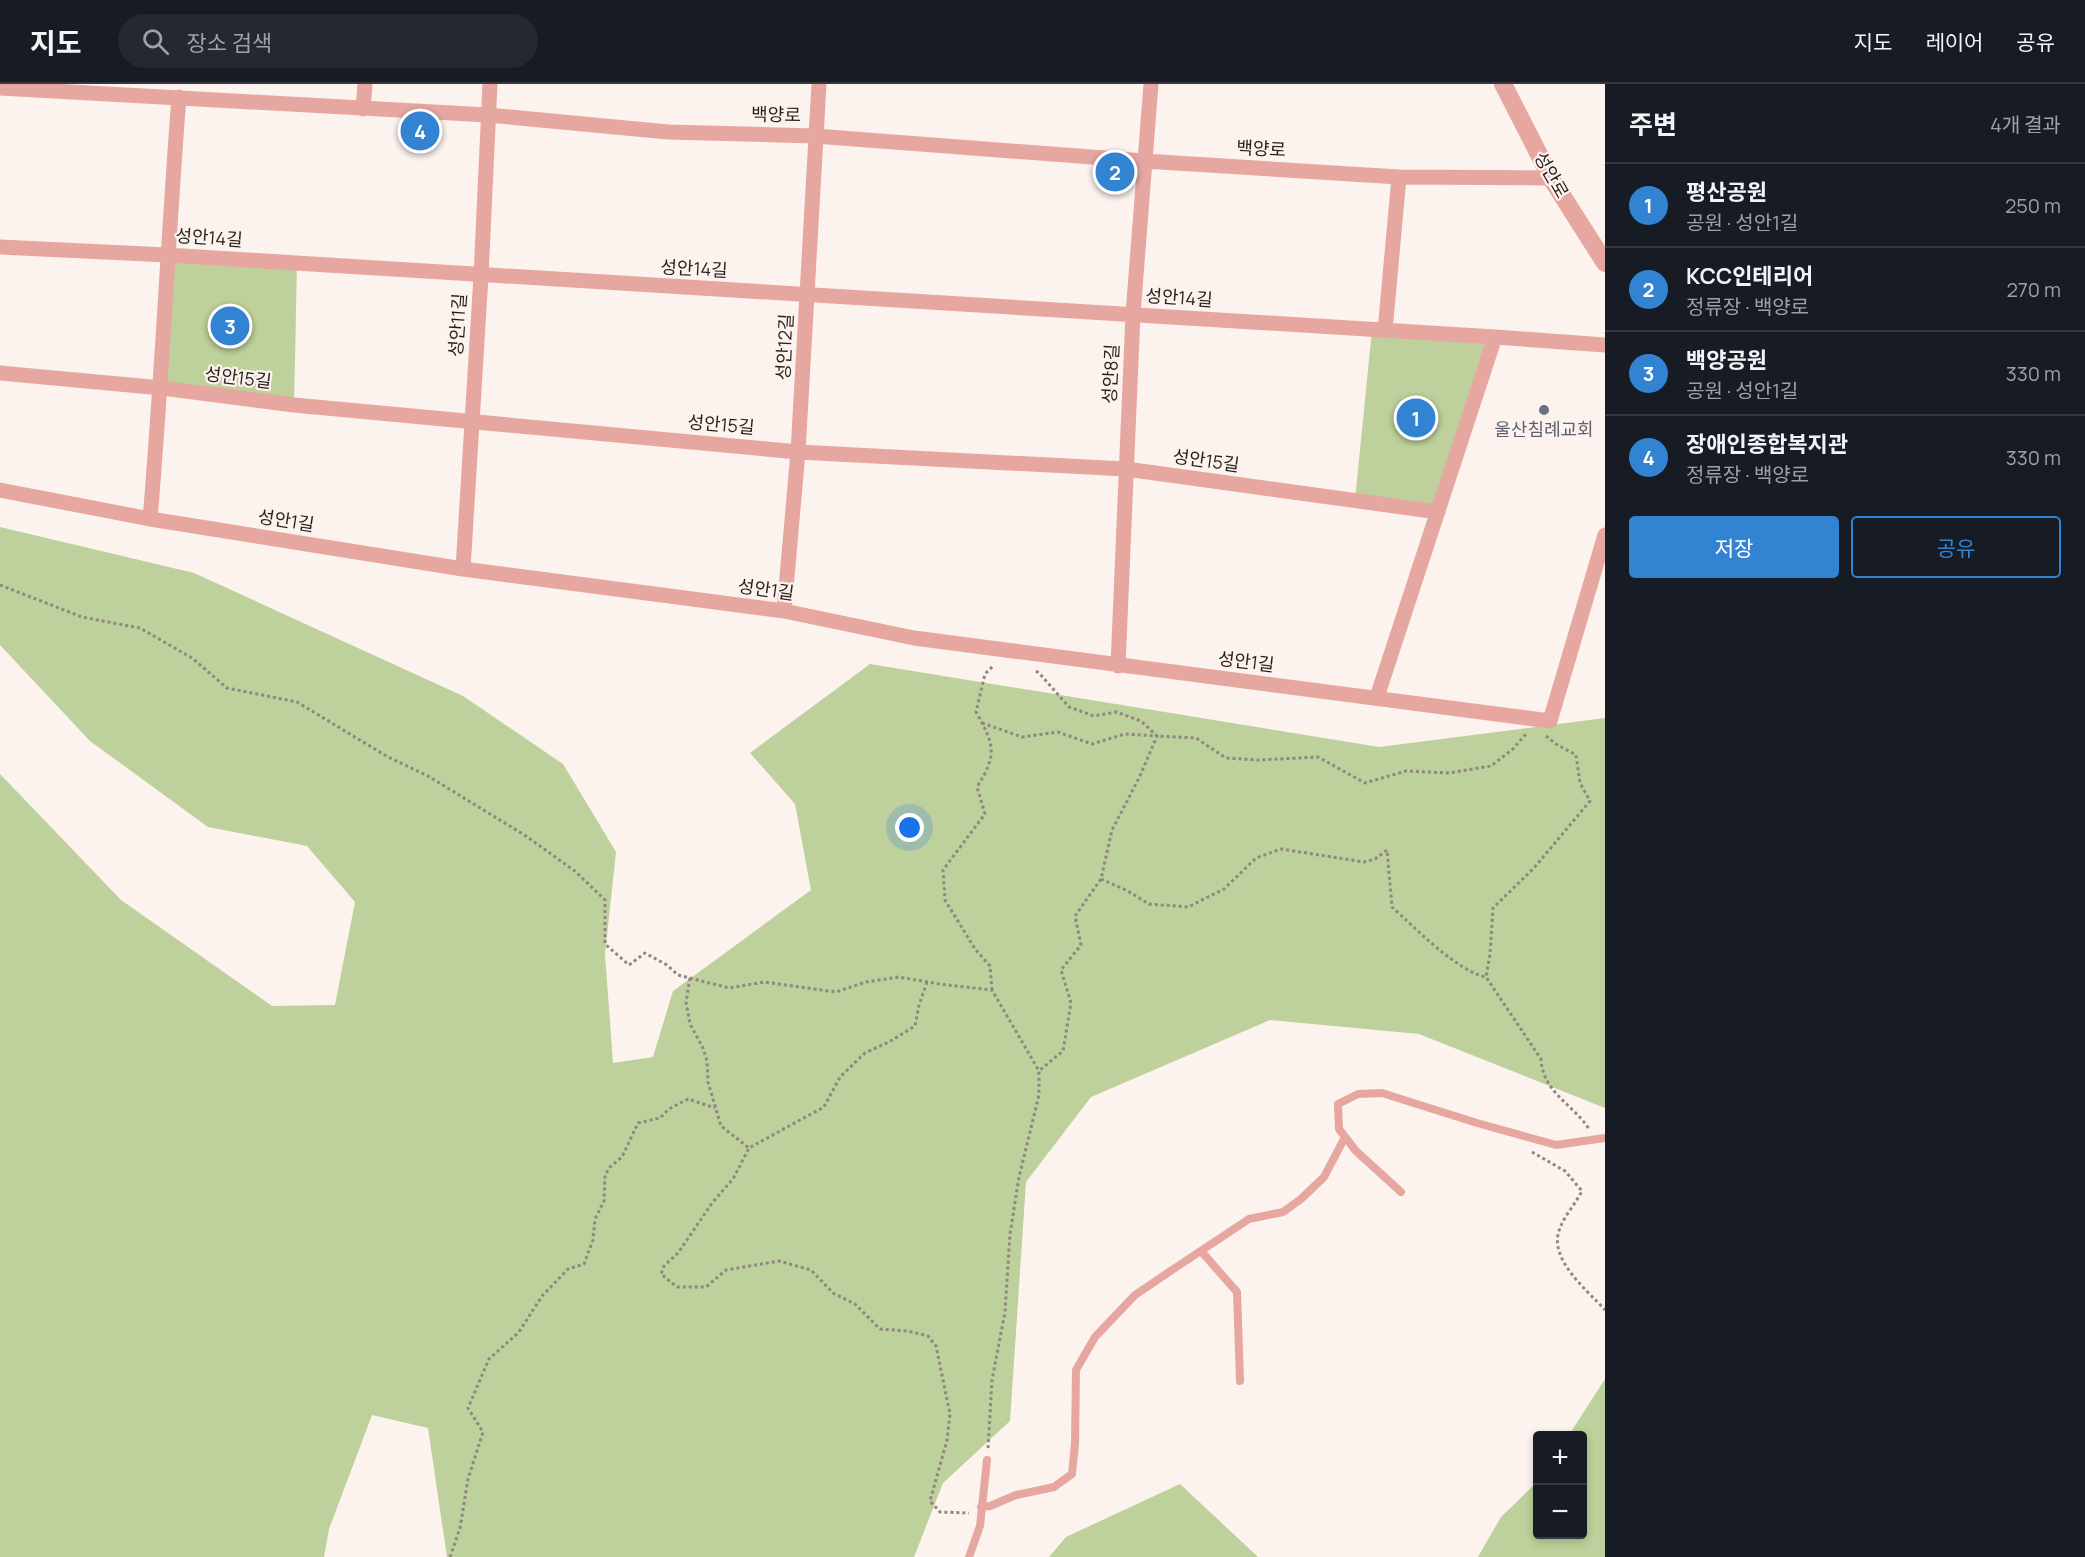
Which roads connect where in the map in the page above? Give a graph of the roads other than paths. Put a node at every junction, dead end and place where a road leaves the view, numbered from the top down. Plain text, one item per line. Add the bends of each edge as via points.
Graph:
1 (365, 84) edge
2 (490, 84) edge
3 (819, 84) edge
4 (1151, 84) edge
5 (1503, 84) edge
6 (0, 88) edge
7 (179, 97) junction
8 (363, 109) junction
9 (488, 116) junction
10 (815, 136) junction
11 (1144, 161) junction
12 (1398, 177) junction
13 (1551, 178) junction
14 (0, 247) edge
15 (167, 255) junction
16 (1605, 263) edge
17 (481, 276) junction
18 (807, 295) junction
19 (1133, 314) junction
20 (1385, 331) junction
21 (1495, 336) junction
22 (1605, 345) edge
23 (0, 373) edge
24 (162, 388) junction
25 (472, 421) junction
26 (798, 452) junction
27 (1126, 469) junction
28 (0, 490) edge
29 (1438, 512) junction
30 (150, 519) junction
31 (1605, 535) edge
32 (463, 569) junction
33 (784, 611) junction
34 (1118, 666) junction
35 (1377, 697) junction
36 (1345, 1137) junction
37 (1605, 1138) edge
38 (1401, 1192) dead end
39 (1201, 1251) junction
40 (1240, 1381) dead end
41 (987, 1460) road end
42 (981, 1510) junction
43 (969, 1557) edge

1 - 8 street
2 - 9 street, 성안11길
3 - 10 street, 성안12길
4 - 11 street, 성안8길
5 - 13 street, 성안로
6 - 7 street, 백양로
7 - 8 street, 백양로
7 - 15 street
8 - 9 street, 백양로
9 - 10 street, 백양로 via 668,132
9 - 17 street, 성안11길
10 - 11 street, 백양로
10 - 18 street, 성안12길
11 - 12 street, 백양로
11 - 19 street, 성안8길
12 - 13 street, 백양로
12 - 20 street
13 - 16 street, 성안로
14 - 15 street, 성안14길
15 - 17 street, 성안14길
15 - 24 street
17 - 18 street, 성안14길
17 - 25 street, 성안11길
18 - 19 street, 성안14길
18 - 26 street, 성안12길
19 - 20 street, 성안14길
19 - 27 street, 성안8길
20 - 21 street, 성안14길
21 - 22 street, 성안14길
21 - 29 street
23 - 24 street, 성안15길
24 - 25 street, 성안15길
24 - 30 street
25 - 26 street, 성안15길
25 - 32 street, 성안11길
26 - 27 street, 성안15길
26 - 33 street, 성안12길
27 - 29 street, 성안15길
27 - 34 street, 성안8길
28 - 30 street, 성안1길
29 - 35 street
30 - 32 street, 성안1길
31 - 35 street, 성안1길 via 1550,721
32 - 33 street, 성안1길
33 - 34 street, 성안1길 via 914,638
34 - 35 street, 성안1길
36 - 37 lane via 1339,1129 1338,1104 1358,1094 1382,1093 1556,1145
36 - 38 lane
36 - 39 lane via 1324,1176 1301,1199 1283,1212 1249,1219
39 - 40 lane via 1237,1292
39 - 42 lane via 1136,1295 1095,1337 1076,1370 1072,1474 1054,1487 1016,1495
41 - 42 lane
42 - 43 lane

